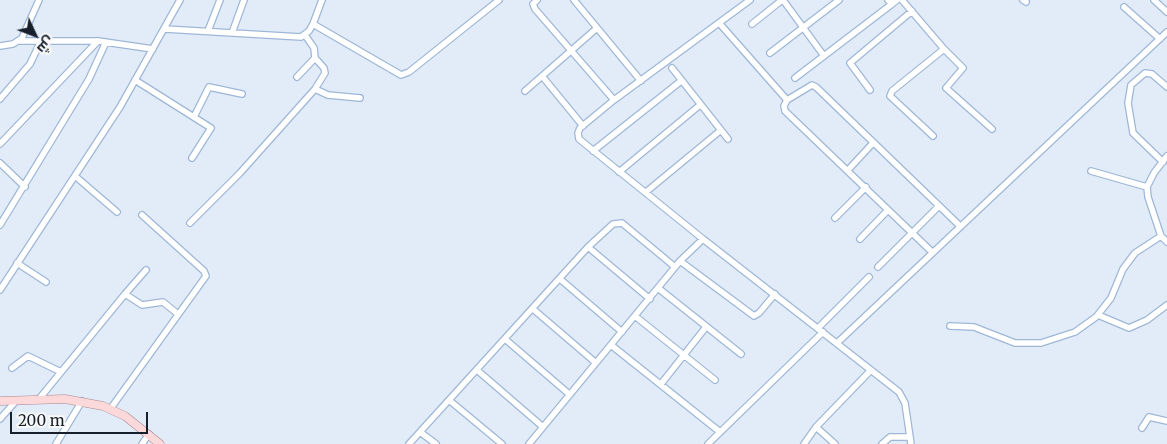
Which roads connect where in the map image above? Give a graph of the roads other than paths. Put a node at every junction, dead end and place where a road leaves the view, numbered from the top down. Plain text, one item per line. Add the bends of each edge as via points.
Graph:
1 (39, 0) edge
2 (180, 0) edge
3 (220, 0) edge
4 (244, 0) edge
5 (322, 0) edge
6 (499, 0) edge
7 (537, 0) edge
8 (574, 0) edge
9 (750, 0) edge
10 (782, 0) edge
11 (839, 0) edge
12 (902, 0) edge
13 (1154, 0) edge
14 (892, 1) edge
15 (1124, 7) dead end
16 (912, 11) junction
17 (1167, 12) edge
18 (313, 24) junction
19 (720, 24) junction
20 (752, 24) dead end
21 (165, 28) junction
22 (597, 28) junction
23 (803, 28) junction
24 (208, 31) junction
25 (1167, 32) edge
26 (232, 33) junction
27 (305, 35) junction
28 (1160, 39) junction
29 (18, 41) junction
30 (98, 41) junction
31 (106, 42) junction
32 (40, 43) junction
33 (0, 46) edge
34 (153, 49) junction
35 (944, 49) junction
36 (572, 51) junction
37 (770, 54) dead end
38 (824, 56) junction
39 (315, 58) junction
40 (672, 68) dead end
41 (542, 76) junction
42 (297, 77) dead end
43 (795, 78) dead end
44 (136, 80) junction
45 (641, 80) junction
46 (681, 81) junction
47 (1167, 87) edge
48 (315, 89) junction
49 (870, 90) dead end
50 (526, 91) dead end
51 (242, 94) dead end
52 (360, 98) dead end
53 (0, 99) edge
54 (614, 100) junction
55 (787, 100) junction
56 (700, 106) junction
57 (194, 117) junction
58 (583, 126) junction
59 (992, 129) dead end
60 (721, 130) junction
61 (933, 136) dead end
62 (728, 139) dead end
63 (873, 142) junction
64 (0, 144) edge
65 (593, 151) junction
66 (192, 158) dead end
67 (1165, 159) edge
68 (0, 163) edge
69 (848, 170) junction
70 (1091, 171) dead end
71 (619, 172) junction
72 (75, 176) junction
73 (25, 187) junction
74 (866, 187) junction
75 (1147, 187) junction
76 (646, 192) junction
77 (939, 206) junction
78 (888, 210) junction
79 (117, 212) dead end
80 (142, 215) dead end
81 (835, 218) dead end
82 (190, 223) dead end
83 (0, 225) edge
84 (960, 226) junction
85 (912, 233) junction
86 (1161, 236) junction
87 (704, 239) junction
88 (860, 239) dead end
89 (1167, 242) edge
90 (588, 247) junction
91 (932, 252) junction
92 (680, 261) junction
93 (17, 263) junction
94 (675, 267) junction
95 (878, 267) dead end
96 (146, 270) dead end
97 (869, 277) dead end
98 (560, 279) junction
99 (46, 282) dead end
100 (658, 288) junction
101 (0, 290) edge
102 (125, 294) junction
103 (774, 294) junction
104 (650, 298) junction
105 (1167, 305) edge
106 (533, 309) junction
107 (178, 314) junction
108 (1098, 315) junction
109 (635, 316) junction
110 (950, 326) dead end
111 (706, 327) junction
112 (821, 330) junction
113 (622, 332) junction
114 (505, 339) junction
115 (837, 342) junction
116 (611, 346) junction
117 (741, 354) dead end
118 (684, 355) junction
119 (596, 363) junction
120 (12, 368) dead end
121 (477, 370) junction
122 (871, 370) junction
123 (61, 372) junction
124 (715, 380) dead end
125 (661, 384) junction
126 (569, 394) junction
127 (39, 400) junction
128 (449, 400) junction
129 (16, 401) junction
130 (82, 401) junction
131 (0, 402) edge
132 (111, 408) junction
133 (0, 419) edge
134 (1167, 421) edge
135 (542, 427) junction
136 (816, 427) junction
137 (1142, 428) dead end
138 (420, 432) junction
139 (720, 432) junction
140 (149, 434) junction
141 (910, 441) edge
142 (56, 444) edge
143 (142, 444) edge
144 (160, 444) edge
145 (409, 444) edge
146 (436, 444) edge
147 (502, 444) edge
148 (529, 444) edge
149 (708, 444) edge
150 (804, 444) edge
151 (835, 444) edge
152 (882, 444) edge

1 - 29 street via 26,34
2 - 21 street
3 - 24 street
4 - 26 street
5 - 18 street
6 - 18 street via 408,72 401,74
7 - 36 street via 533,6
8 - 22 street
9 - 19 street
10 - 20 street
10 - 23 street
11 - 23 street
12 - 16 street
13 - 17 street
14 - 38 street
15 - 28 street
16 - 35 street
16 - 49 street via 850,63
18 - 27 street
19 - 45 street
19 - 55 street
21 - 24 street
21 - 34 street
22 - 36 street
22 - 45 street
23 - 37 street
23 - 38 street
24 - 26 street
25 - 28 street
26 - 27 street
27 - 39 street via 314,48
28 - 84 street
29 - 32 street
29 - 33 street
30 - 31 street
30 - 32 street
30 - 64 street
31 - 34 street
31 - 73 street via 89,79
32 - 53 street via 30,64
34 - 44 street
35 - 59 street via 963,68 946,88
35 - 61 street via 890,93 891,98
36 - 41 street
36 - 54 street
38 - 43 street
39 - 42 street
39 - 48 street via 325,73
40 - 46 street
41 - 50 street
41 - 58 street
44 - 57 street
44 - 72 street
45 - 54 street
46 - 56 street
46 - 65 street
47 - 67 street via 1145,72 1130,85 1128,103 1133,133
48 - 52 street via 334,96
48 - 82 street
51 - 57 street via 209,87
54 - 58 street
55 - 63 street via 812,85
55 - 69 street via 785,111
56 - 60 street
56 - 71 street
57 - 66 street via 211,130
58 - 65 street via 578,138
60 - 62 street
60 - 76 street
63 - 69 street
63 - 77 street
65 - 71 street
67 - 75 street
68 - 73 street
69 - 74 street
70 - 75 street
71 - 76 street
72 - 79 street
72 - 93 street
73 - 83 street
74 - 78 street
74 - 81 street
75 - 86 street
76 - 87 street
77 - 84 street
77 - 85 street
78 - 85 street
78 - 88 street
80 - 107 street via 206,273
84 - 91 street
85 - 91 street
85 - 95 street
86 - 89 street
86 - 108 street via 1143,246 1128,262 1111,298
87 - 92 street
87 - 103 street
90 - 94 street via 613,224 622,223
90 - 98 street
90 - 104 street
91 - 115 street
92 - 94 street
92 - 103 street via 751,315 759,314
93 - 99 street
93 - 101 street
94 - 100 street
96 - 102 street
97 - 112 street
98 - 106 street
98 - 113 street
100 - 104 street
100 - 111 street
102 - 107 street via 142,305 163,302
102 - 123 street
103 - 112 street
104 - 109 street
105 - 108 street via 1148,320 1129,328
106 - 114 street
106 - 119 street
107 - 132 street
108 - 110 street via 1075,332 1032,344 1004,340 974,328
109 - 113 street
109 - 118 street
111 - 117 street
111 - 118 street
112 - 115 street
112 - 139 street
113 - 116 street
114 - 121 street
114 - 126 street
115 - 122 street
116 - 119 street
116 - 125 street
118 - 124 street
118 - 125 street
119 - 126 street
120 - 123 street via 28,356
121 - 128 street
121 - 135 street
122 - 136 street
122 - 141 street via 902,395
123 - 127 street
125 - 139 street
126 - 135 street
127 - 129 main road
127 - 130 main road
128 - 138 street
128 - 147 street
129 - 131 main road
129 - 133 street
130 - 132 main road
130 - 142 street
132 - 140 main road
134 - 137 street via 1149,417
135 - 148 street
136 - 150 street
136 - 151 street
138 - 145 street
138 - 146 street
139 - 149 street
140 - 143 street
140 - 144 main road
141 - 152 street via 890,438

